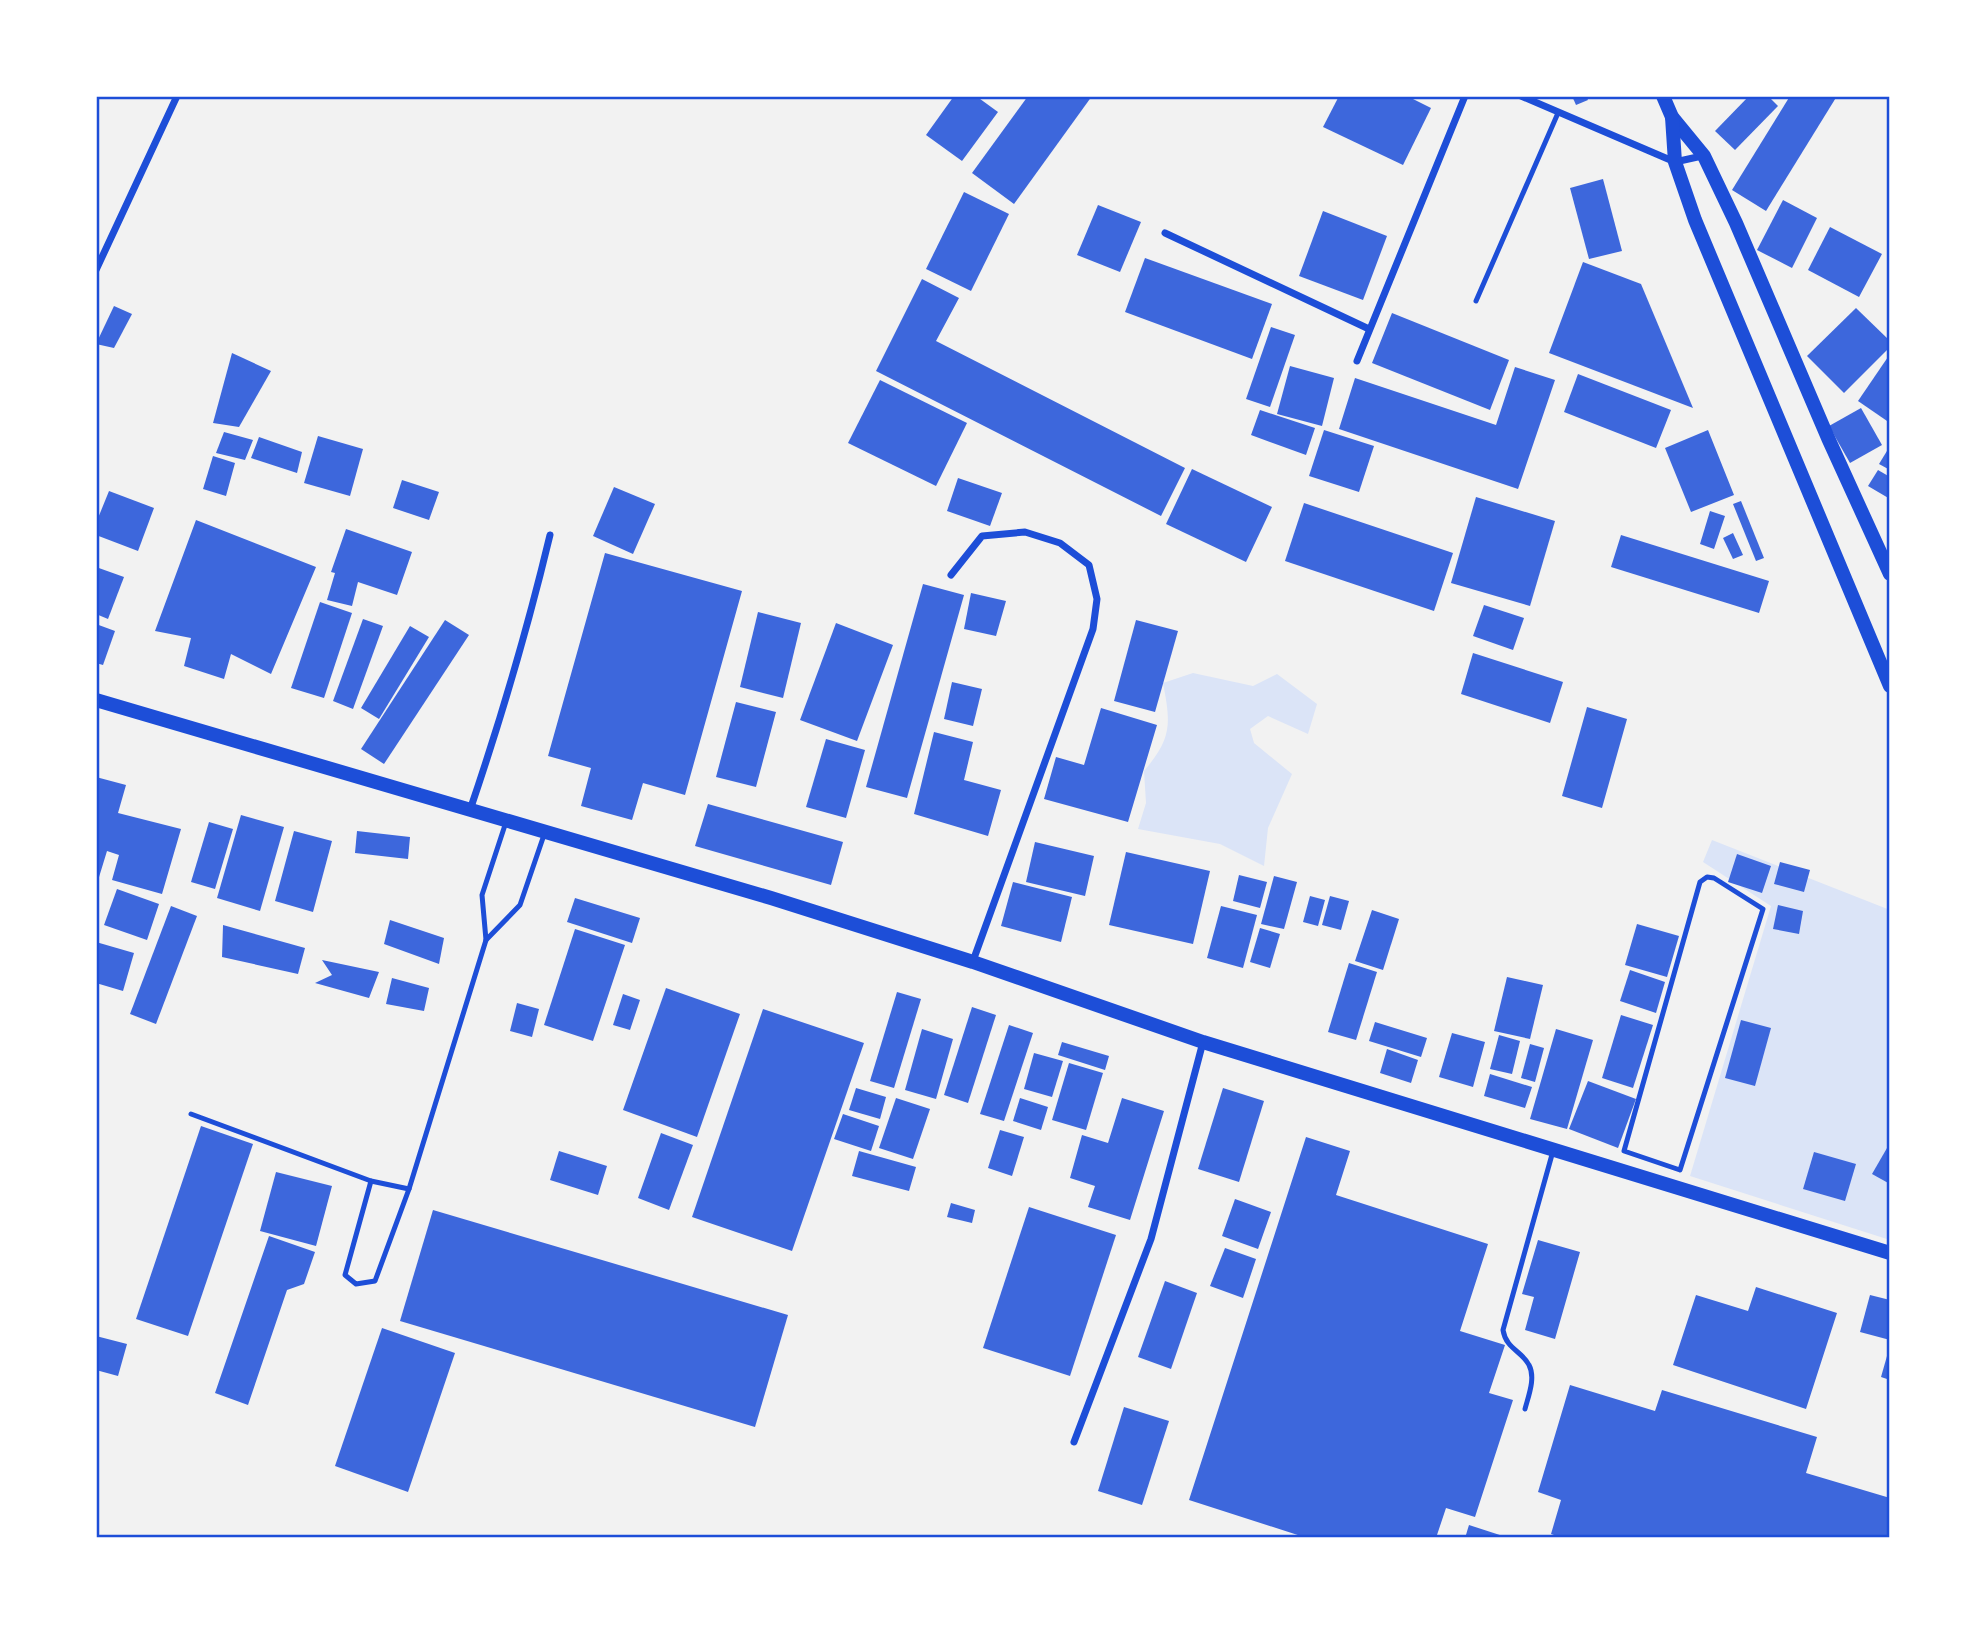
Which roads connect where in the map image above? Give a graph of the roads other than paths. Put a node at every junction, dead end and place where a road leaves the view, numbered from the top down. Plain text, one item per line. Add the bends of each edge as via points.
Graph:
1 (177, 96) edge
2 (1465, 96) edge
3 (1521, 96) edge
4 (1663, 96) edge
5 (1558, 113) junction
6 (1672, 117) junction
7 (1704, 156) junction
8 (1675, 162) junction
9 (1165, 233) dead end
10 (96, 270) edge
11 (1476, 301) dead end
12 (1369, 329) junction
13 (1357, 361) dead end
14 (550, 535) dead end
15 (1890, 574) edge
16 (951, 575) dead end
17 (1890, 686) edge
18 (96, 699) edge
19 (470, 810) junction
20 (507, 820) junction
21 (545, 831) junction
22 (486, 940) junction
23 (973, 962) junction
24 (1203, 1042) junction
25 (191, 1114) dead end
26 (1553, 1151) junction
27 (1644, 1160) junction
28 (1658, 1164) junction
29 (1645, 1180) junction
30 (371, 1181) junction
31 (409, 1189) junction
32 (1890, 1253) edge
33 (1525, 1409) dead end
34 (1074, 1442) dead end

1 - 10 street
2 - 12 street
3 - 5 street
4 - 6 main road
5 - 8 street
5 - 11 lane
6 - 7 main road
6 - 8 main road
7 - 8 street
7 - 15 main road
8 - 17 main road via 1695,220
9 - 12 street
12 - 13 street
14 - 19 street via 525,642
16 - 23 street via 982,536 1025,532 1060,543 1089,565 1097,599 1093,629
18 - 19 main road
19 - 20 main road
20 - 21 main road
20 - 22 lane via 482,895
21 - 22 lane via 520,905
21 - 23 main road
22 - 31 lane
23 - 24 main road
24 - 26 main road
24 - 34 street via 1151,1239
25 - 30 lane
26 - 29 main road
26 - 33 lane via 1503,1330 1504,1340 1529,1364 1532,1381
27 - 28 lane
27 - 28 lane via 1624,1152 1700,882 1714,878 1763,909 1683,1169
27 - 29 lane
28 - 29 lane
29 - 32 main road
30 - 31 lane
30 - 31 lane via 346,1264 345,1275 356,1284 375,1281

